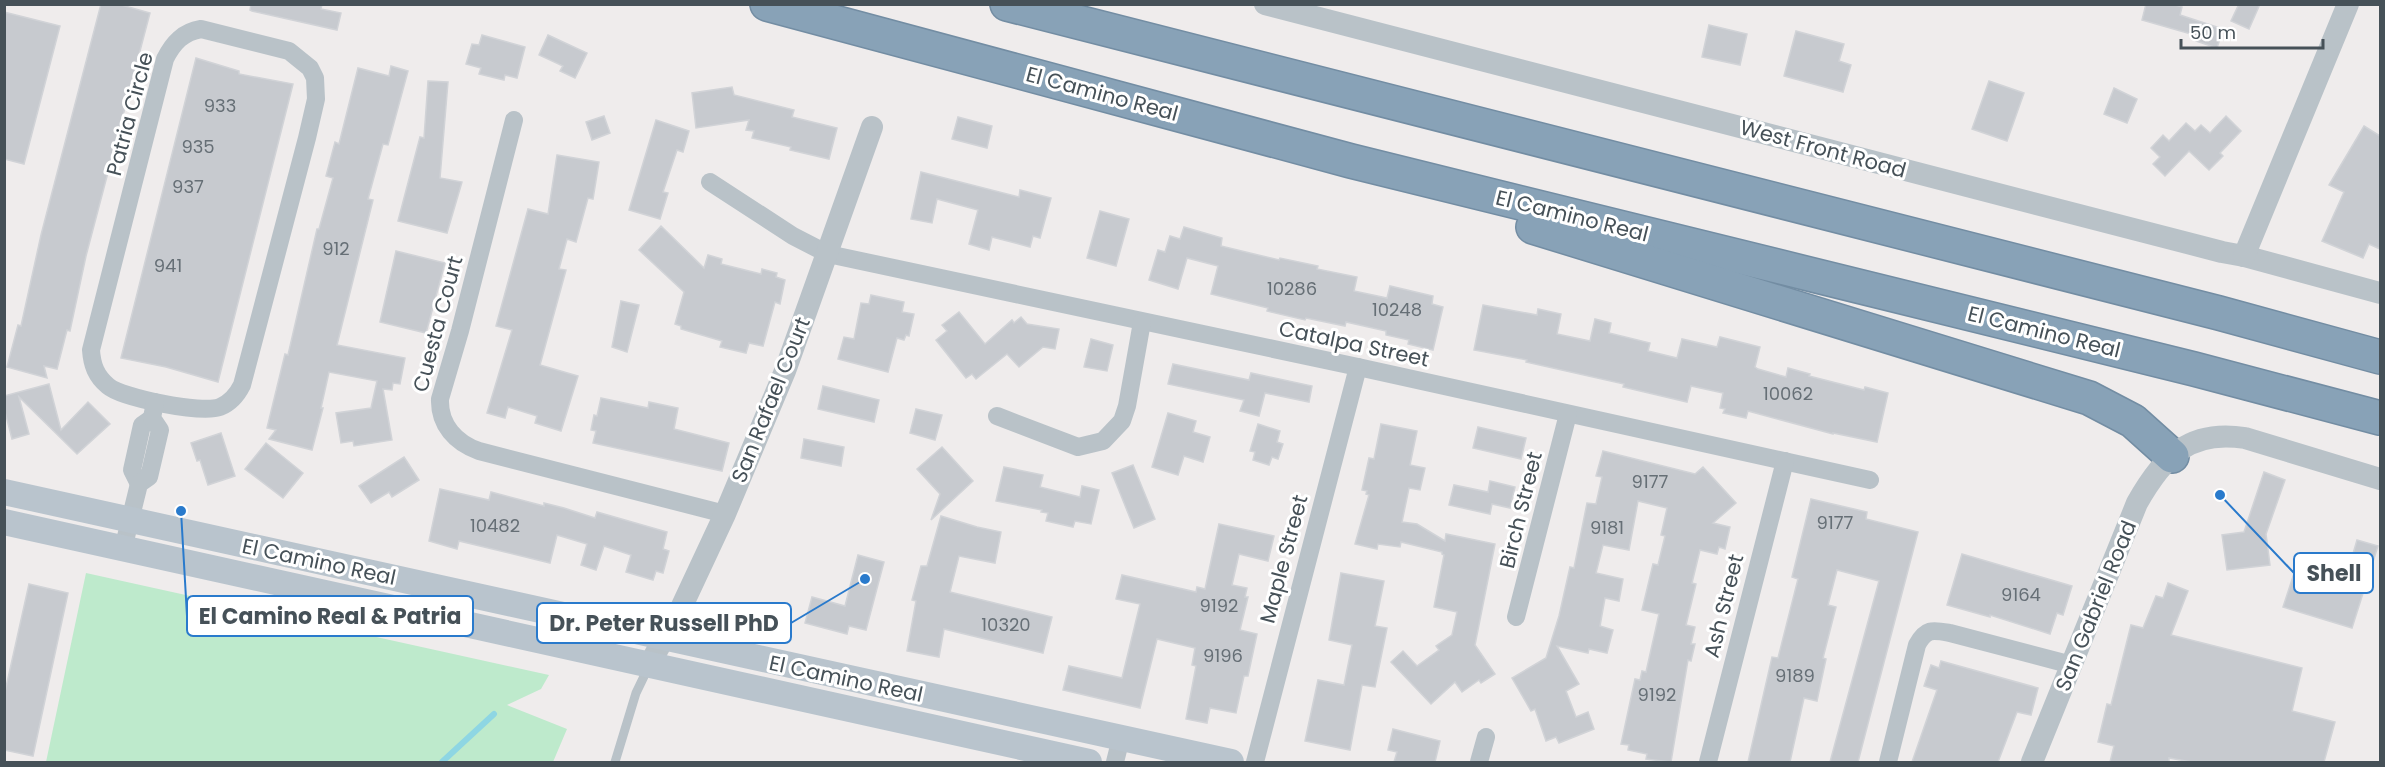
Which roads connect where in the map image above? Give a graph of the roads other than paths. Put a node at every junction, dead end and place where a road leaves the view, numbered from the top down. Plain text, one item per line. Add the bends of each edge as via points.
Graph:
1 (767, 4) edge
2 (1007, 4) edge
3 (1265, 4) edge
4 (2348, 4) edge
5 (514, 120) dead end
6 (872, 127) dead end
7 (1351, 161) junction
8 (710, 182) dead end
9 (828, 254) junction
10 (2244, 256) junction
11 (2380, 293) edge
12 (1142, 321) junction
13 (2380, 357) edge
14 (1358, 367) junction
15 (154, 410) junction
16 (1568, 414) junction
17 (997, 416) dead end
18 (2380, 418) edge
19 (2172, 456) junction
20 (1785, 461) junction
21 (2380, 479) edge
22 (1870, 480) dead end
23 (4, 492) edge
24 (724, 514) junction
25 (130, 521) junction
26 (4, 522) edge
27 (123, 549) junction
28 (1516, 616) dead end
29 (663, 638) junction
30 (649, 665) junction
31 (2072, 665) junction
32 (1486, 737) dead end
33 (1121, 738) junction
34 (615, 762) edge
35 (1089, 762) edge
36 (1115, 762) edge
37 (1231, 762) edge
38 (1255, 762) edge
39 (1479, 762) edge
40 (1708, 762) edge
41 (1888, 762) edge
42 (2032, 762) edge

1 - 7 highway, El Camino Real
2 - 13 highway
3 - 10 street, West Front Road
4 - 10 street
5 - 24 street, Cuesta Court via 440,399 442,421 466,447
6 - 9 street, San Rafael Court
7 - 18 highway, El Camino Real
7 - 19 highway via 1438,198 2089,398 2133,422
8 - 9 street, Catalpa Street
9 - 12 street, Catalpa Street
9 - 24 street, San Rafael Court via 785,371
10 - 11 street, West Front Road
12 - 14 street, Catalpa Street
12 - 17 street via 1127,406 1122,421 1103,441 1078,447
14 - 16 street, Catalpa Street
14 - 38 street, Maple Street
15 - 15 street, Patria Circle via 209,410 229,402 242,385 316,99 315,78 310,68 289,51 201,29 183,35 165,59 92,350 96,375 106,385
15 - 25 street via 160,430 149,477 139,484
16 - 20 street, Catalpa Street
16 - 28 street, Birch Street
19 - 21 street, San Gabriel Road via 2194,441 2229,435
19 - 31 street, San Gabriel Road via 2156,472 2137,503
20 - 22 street, Catalpa Street
20 - 40 street, Ash Street
23 - 25 main road, El Camino Real
24 - 29 street, San Rafael Court
25 - 27 street
25 - 29 main road, El Camino Real
26 - 27 main road, El Camino Real
27 - 30 main road, El Camino Real
29 - 30 street, San Rafael Court
29 - 33 main road, El Camino Real
30 - 34 lane via 636,693
30 - 35 main road, El Camino Real
31 - 41 street via 1933,630 1922,636 1917,645
31 - 42 street, San Gabriel Road
32 - 39 street
33 - 36 street
33 - 37 main road, El Camino Real

